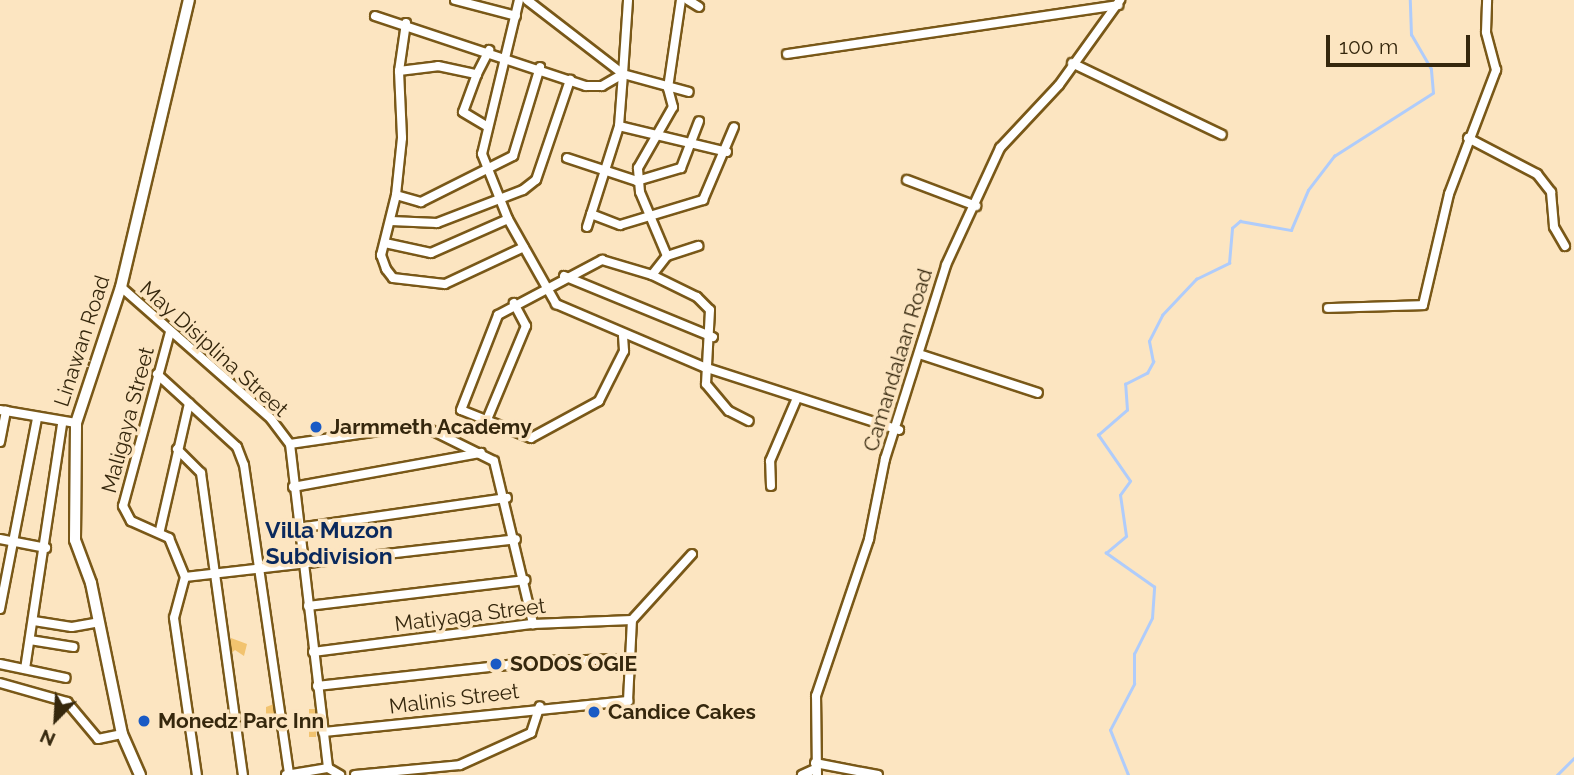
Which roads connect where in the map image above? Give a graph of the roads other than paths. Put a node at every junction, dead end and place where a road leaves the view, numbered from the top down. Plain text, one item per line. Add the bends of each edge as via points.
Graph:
1 (188, 0) edge
2 (455, 0) edge
3 (519, 0) edge
4 (527, 0) edge
5 (628, 0) edge
6 (681, 0) edge
7 (688, 0) edge
8 (1487, 0) edge
9 (1119, 2) edge
10 (699, 7) dead end
11 (375, 16) dead end
12 (516, 16) junction
13 (407, 23) junction
14 (489, 50) junction
15 (787, 54) dead end
16 (509, 58) junction
17 (1073, 63) junction
18 (540, 66) junction
19 (398, 71) junction
20 (477, 74) junction
21 (623, 74) junction
22 (570, 80) junction
23 (668, 88) junction
24 (690, 92) dead end
25 (699, 121) dead end
26 (486, 126) junction
27 (619, 126) junction
28 (734, 127) dead end
29 (652, 135) junction
30 (1222, 135) dead end
31 (1468, 138) junction
32 (691, 144) junction
33 (727, 152) junction
34 (567, 158) dead end
35 (485, 167) junction
36 (605, 173) junction
37 (907, 180) dead end
38 (637, 181) junction
39 (396, 195) junction
40 (499, 197) junction
41 (976, 206) junction
42 (591, 214) junction
43 (653, 215) junction
44 (508, 219) junction
45 (391, 221) junction
46 (587, 227) dead end
47 (385, 243) junction
48 (698, 246) dead end
49 (1565, 246) dead end
50 (524, 247) junction
51 (667, 256) junction
52 (652, 275) junction
53 (564, 276) junction
54 (121, 287) junction
55 (544, 288) junction
56 (514, 303) junction
57 (1328, 308) dead end
58 (170, 332) junction
59 (623, 336) junction
60 (713, 337) junction
61 (919, 354) junction
62 (704, 367) junction
63 (157, 374) junction
64 (1038, 393) dead end
65 (797, 398) junction
66 (189, 403) junction
67 (3, 410) edge
68 (37, 418) junction
69 (749, 421) dead end
70 (486, 422) junction
71 (62, 423) junction
72 (76, 423) junction
73 (900, 430) junction
74 (0, 442) edge
75 (290, 444) junction
76 (177, 449) junction
77 (481, 453) junction
78 (771, 486) dead end
79 (293, 488) junction
80 (507, 498) junction
81 (298, 528) junction
82 (160, 530) junction
83 (0, 539) edge
84 (516, 539) junction
85 (14, 542) junction
86 (46, 548) junction
87 (692, 554) dead end
88 (303, 567) junction
89 (259, 572) junction
90 (185, 577) junction
91 (215, 578) junction
92 (525, 580) junction
93 (308, 606) junction
94 (0, 609) edge
95 (632, 620) junction
96 (34, 621) junction
97 (99, 622) junction
98 (533, 624) junction
99 (30, 640) junction
100 (73, 647) dead end
101 (313, 652) junction
102 (629, 659) junction
103 (0, 664) edge
104 (25, 669) junction
105 (66, 678) dead end
106 (0, 683) edge
107 (317, 686) junction
108 (540, 706) junction
109 (323, 732) junction
110 (122, 734) junction
111 (328, 768) junction
112 (816, 769) edge
113 (287, 774) edge
114 (140, 775) edge
115 (197, 775) edge
116 (243, 775) edge
117 (340, 775) edge
118 (355, 775) edge
119 (802, 775) edge
120 (878, 775) edge

1 - 54 street, Linawan Road
2 - 12 street
3 - 12 street
4 - 21 street
5 - 21 street
6 - 23 street
7 - 10 street
8 - 31 street via 1486,32 1496,70
9 - 15 street
9 - 17 street, Camandalaan Road
11 - 13 street
12 - 16 street
13 - 14 street
13 - 19 street
14 - 16 street
14 - 20 street
16 - 18 street
16 - 26 street
17 - 30 street
17 - 41 street, Camandalaan Road via 1000,148
18 - 22 street
18 - 35 street via 513,156
19 - 20 street via 438,66
19 - 39 street via 402,138
20 - 26 street via 463,112
21 - 22 street via 602,86
21 - 23 street
21 - 27 street
22 - 40 street via 536,180
23 - 24 street
23 - 29 street via 673,107
25 - 32 street
26 - 35 street
27 - 29 street
27 - 36 street
28 - 33 street
29 - 32 street
29 - 38 street
31 - 49 street via 1537,174 1551,192 1554,227
31 - 57 street via 1423,305
32 - 33 street
32 - 38 street via 681,168
33 - 43 street via 702,200
34 - 36 street
35 - 39 street via 421,202
35 - 40 street
36 - 38 street
36 - 42 street
37 - 41 street
38 - 43 street
39 - 45 street
40 - 44 street
40 - 45 street via 437,223
41 - 61 street, Camandalaan Road via 946,265
42 - 43 street via 620,225
42 - 46 street
43 - 51 street
44 - 47 street via 431,253
44 - 50 street
45 - 47 street
47 - 50 street via 381,255 393,278 445,284
48 - 51 street
50 - 55 street
51 - 52 street
52 - 53 street via 601,260
52 - 60 street via 697,297 710,310
53 - 55 street
53 - 60 street
54 - 58 street, May Disiplina Street
54 - 72 street, Linawan Road
55 - 56 street
55 - 59 street via 556,304
56 - 70 street via 526,326
56 - 70 street via 498,315 461,410
58 - 63 street, Maligaya Street
58 - 75 street, May Disiplina Street via 271,419
59 - 62 street
59 - 70 street via 624,351 599,401 531,438
60 - 62 street
61 - 64 street
61 - 73 street, Camandalaan Road
62 - 65 street
62 - 69 street via 715,398
63 - 66 street
63 - 82 street, Maligaya Street via 123,506 131,521
65 - 73 street
65 - 78 street via 770,461
66 - 76 street
66 - 89 street via 237,447
67 - 68 street
67 - 74 street
68 - 71 street
68 - 85 street
71 - 72 street
71 - 86 street
72 - 97 street, Linawan Road via 75,540
73 - 112 street, Camandalaan Road via 816,696
75 - 77 street via 421,425
75 - 79 street, May Disiplina Street
76 - 82 street
76 - 91 street via 201,473
77 - 79 street
77 - 80 street via 501,470
79 - 81 street, May Disiplina Street
80 - 81 street
80 - 84 street
81 - 88 street, May Disiplina Street
82 - 90 street
83 - 85 street
84 - 88 street
84 - 92 street
85 - 86 street
85 - 94 street
86 - 96 street
87 - 95 street
88 - 89 street
88 - 93 street, May Disiplina Street
89 - 91 street
89 - 113 street
90 - 91 street
90 - 115 street via 174,618
91 - 116 street
92 - 93 street
92 - 98 street
93 - 101 street, May Disiplina Street
95 - 98 street, Matiyaga Street
95 - 102 street, Malinis Street
96 - 97 street via 72,627
96 - 99 street
97 - 110 street, Linawan Road
98 - 101 street, Matiyaga Street
99 - 100 street
99 - 104 street
101 - 107 street, May Disiplina Street
102 - 107 street via 542,661
102 - 108 street, Malinis Street via 628,701 586,710
103 - 104 street
104 - 105 street
106 - 110 street via 67,702 98,738
107 - 109 street, May Disiplina Street
108 - 109 street, Malinis Street
108 - 118 street via 531,733 460,765
109 - 111 street, May Disiplina Street
110 - 114 street, Linawan Road
111 - 113 street
111 - 117 street
112 - 119 street
112 - 120 street

